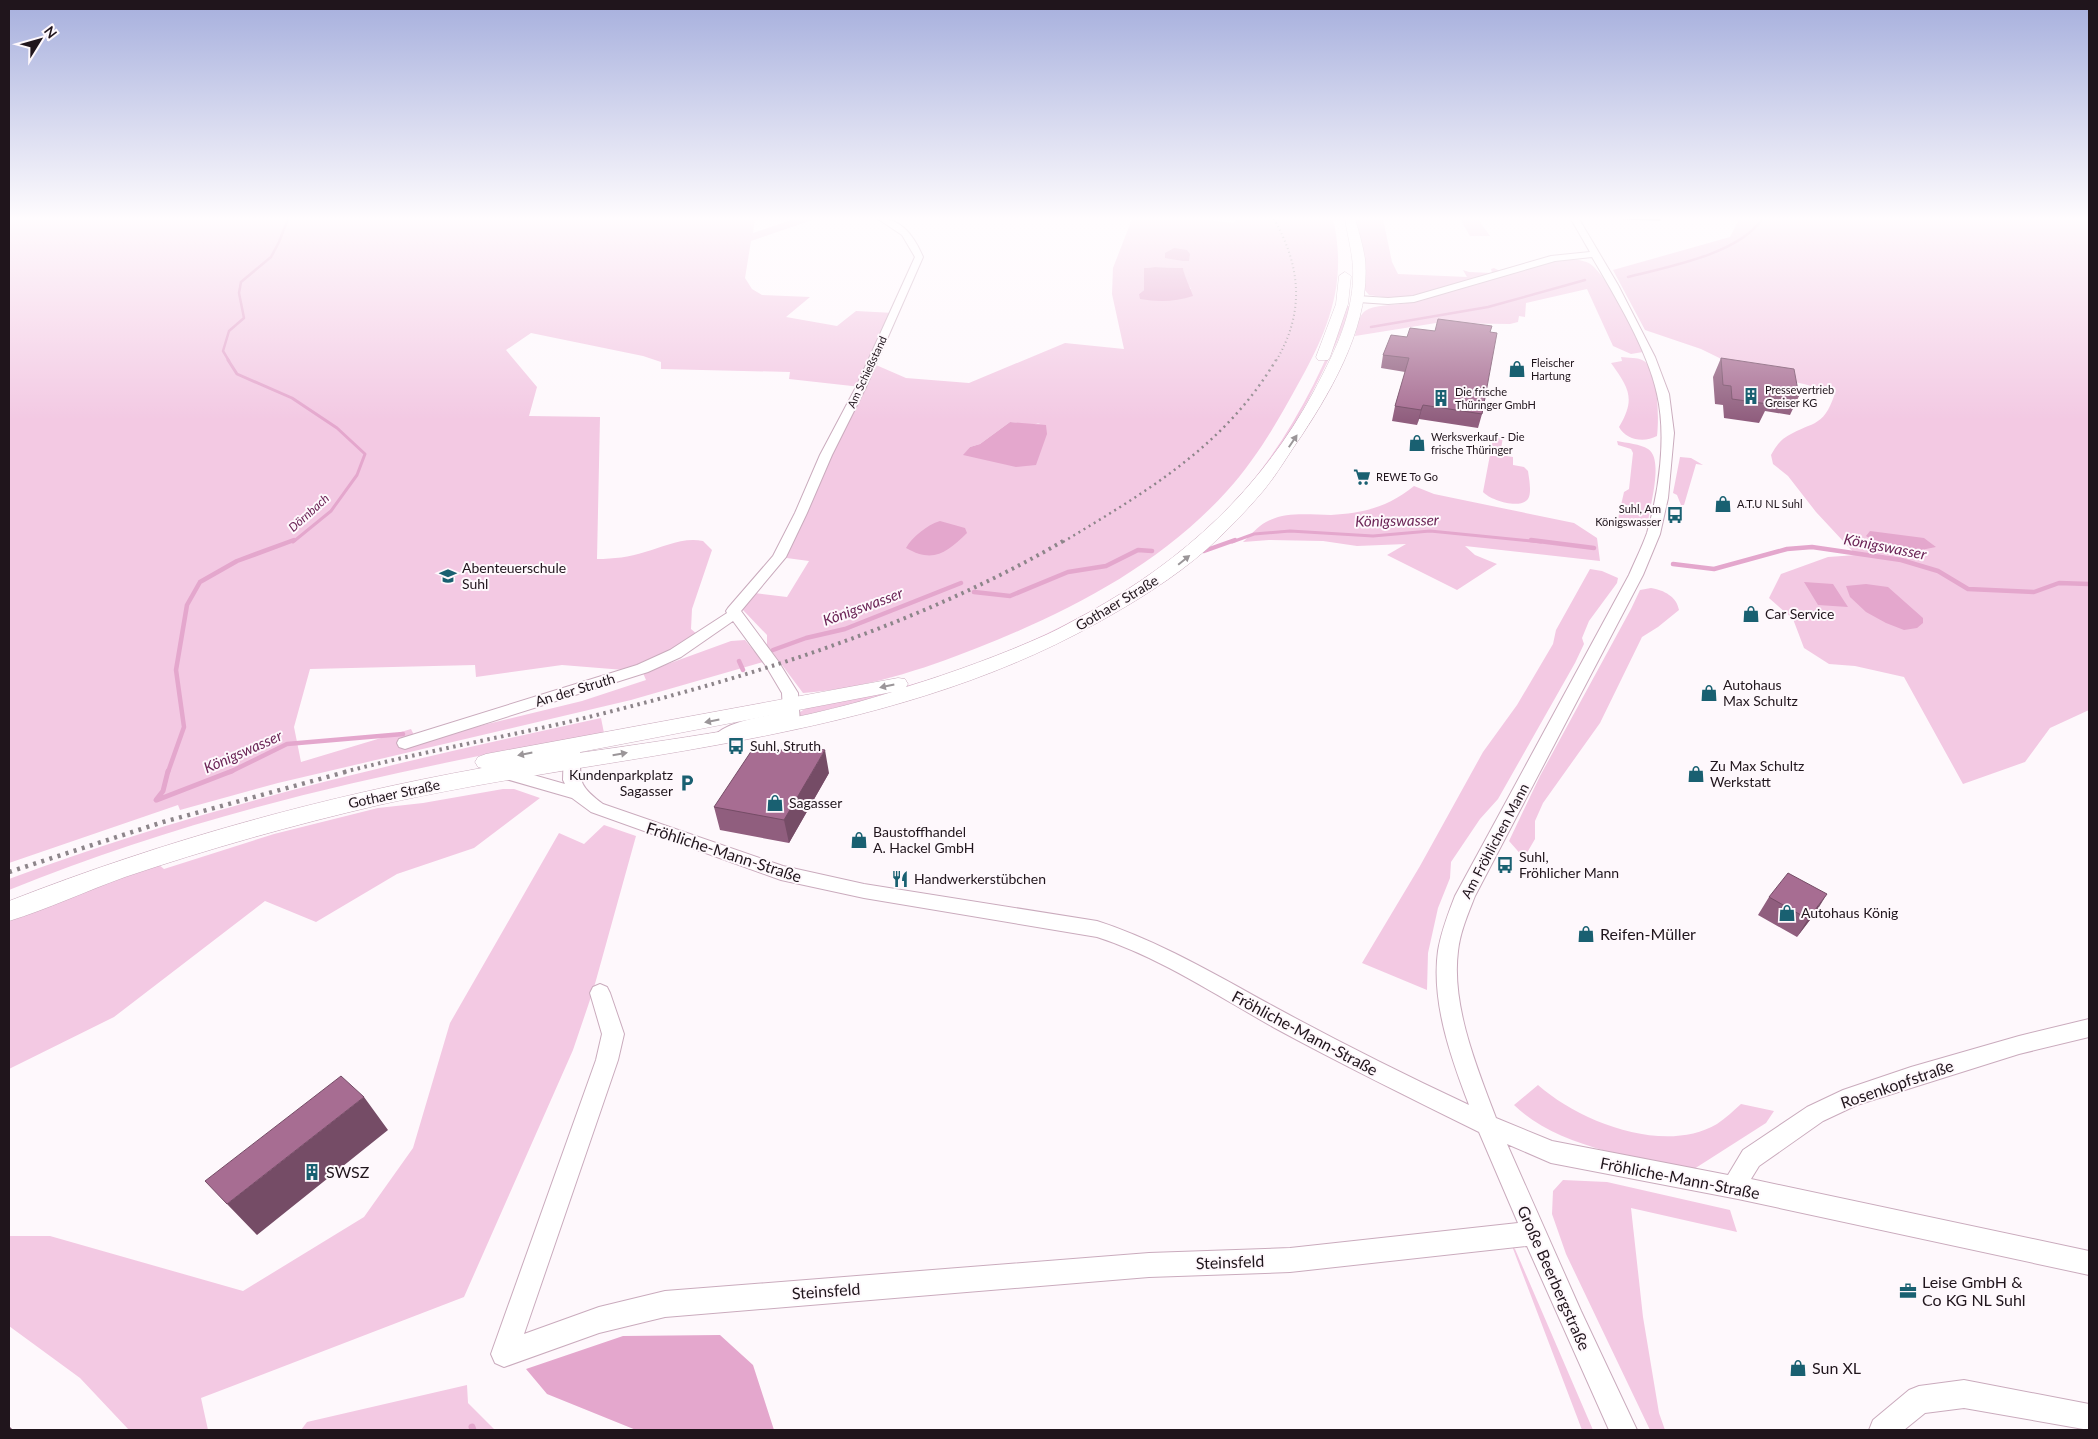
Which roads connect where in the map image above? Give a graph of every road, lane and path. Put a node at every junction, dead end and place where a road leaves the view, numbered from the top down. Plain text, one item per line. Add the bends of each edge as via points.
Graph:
1 (906, 286) edge
2 (1348, 286) edge
3 (1354, 286) edge
4 (1458, 286) edge
5 (1614, 286) edge
6 (1414, 299) junction
7 (1351, 302) junction
8 (826, 454) joint
9 (734, 616) junction
10 (791, 715) junction
11 (405, 743) dead end
12 (572, 754) junction
13 (504, 773) junction
14 (578, 794) junction
15 (9, 896) edge
16 (9, 912) edge
17 (600, 994) dead end
18 (2089, 1028) edge
19 (1488, 1125) junction
20 (1734, 1188) junction
21 (1534, 1233) junction
22 (2089, 1263) edge
23 (2089, 1418) edge
24 (1623, 1430) edge
25 (1883, 1430) edge

1 - 8 street, Am Schießstand
2 - 7 main road
3 - 7 main road
4 - 6 street
5 - 19 street, Am Fröhlichen Mann via 1653,363 1663,394 1668,433 1660,511 1636,575 1465,896 1454,924 1447,968 1450,1000 1458,1040
6 - 7 street
6 - 7 street via 1368,308
7 - 10 main road, Gothaer Straße via 1334,348 1282,433 1233,497 1193,535 1143,574 1064,620 1009,645 899,683
8 - 9 street, An der Struth via 779,557 733,611
9 - 10 street via 773,664 790,692
9 - 11 street, An der Struth via 667,659
10 -> 12 main road, Gothaer Straße
12 -> 10 main road, Gothaer Straße via 721,738
12 - 13 main road, Gothaer Straße
12 - 14 street via 572,780
12 -> 15 main road, Gothaer Straße via 401,779 300,802 110,858
13 - 14 street
13 - 16 main road, Gothaer Straße via 306,813 116,871
14 - 19 street, Fröhliche-Mann-Straße via 597,808 781,873 864,891 1097,929 1125,938 1356,1062
17 - 21 street, Steinsfeld via 613,1034 607,1060 504,1354 598,1320 665,1304 1149,1265 1290,1260
18 - 20 street, Rosenkopfstraße via 2010,1048 1851,1097 1815,1114 1751,1158
19 - 20 street, Fröhliche-Mann-Straße via 1562,1155
19 - 21 street, Große Beerbergstraße
20 - 22 street, Fröhliche-Mann-Straße
21 - 24 street, Große Beerbergstraße
23 - 25 street via 1964,1394 1920,1400

